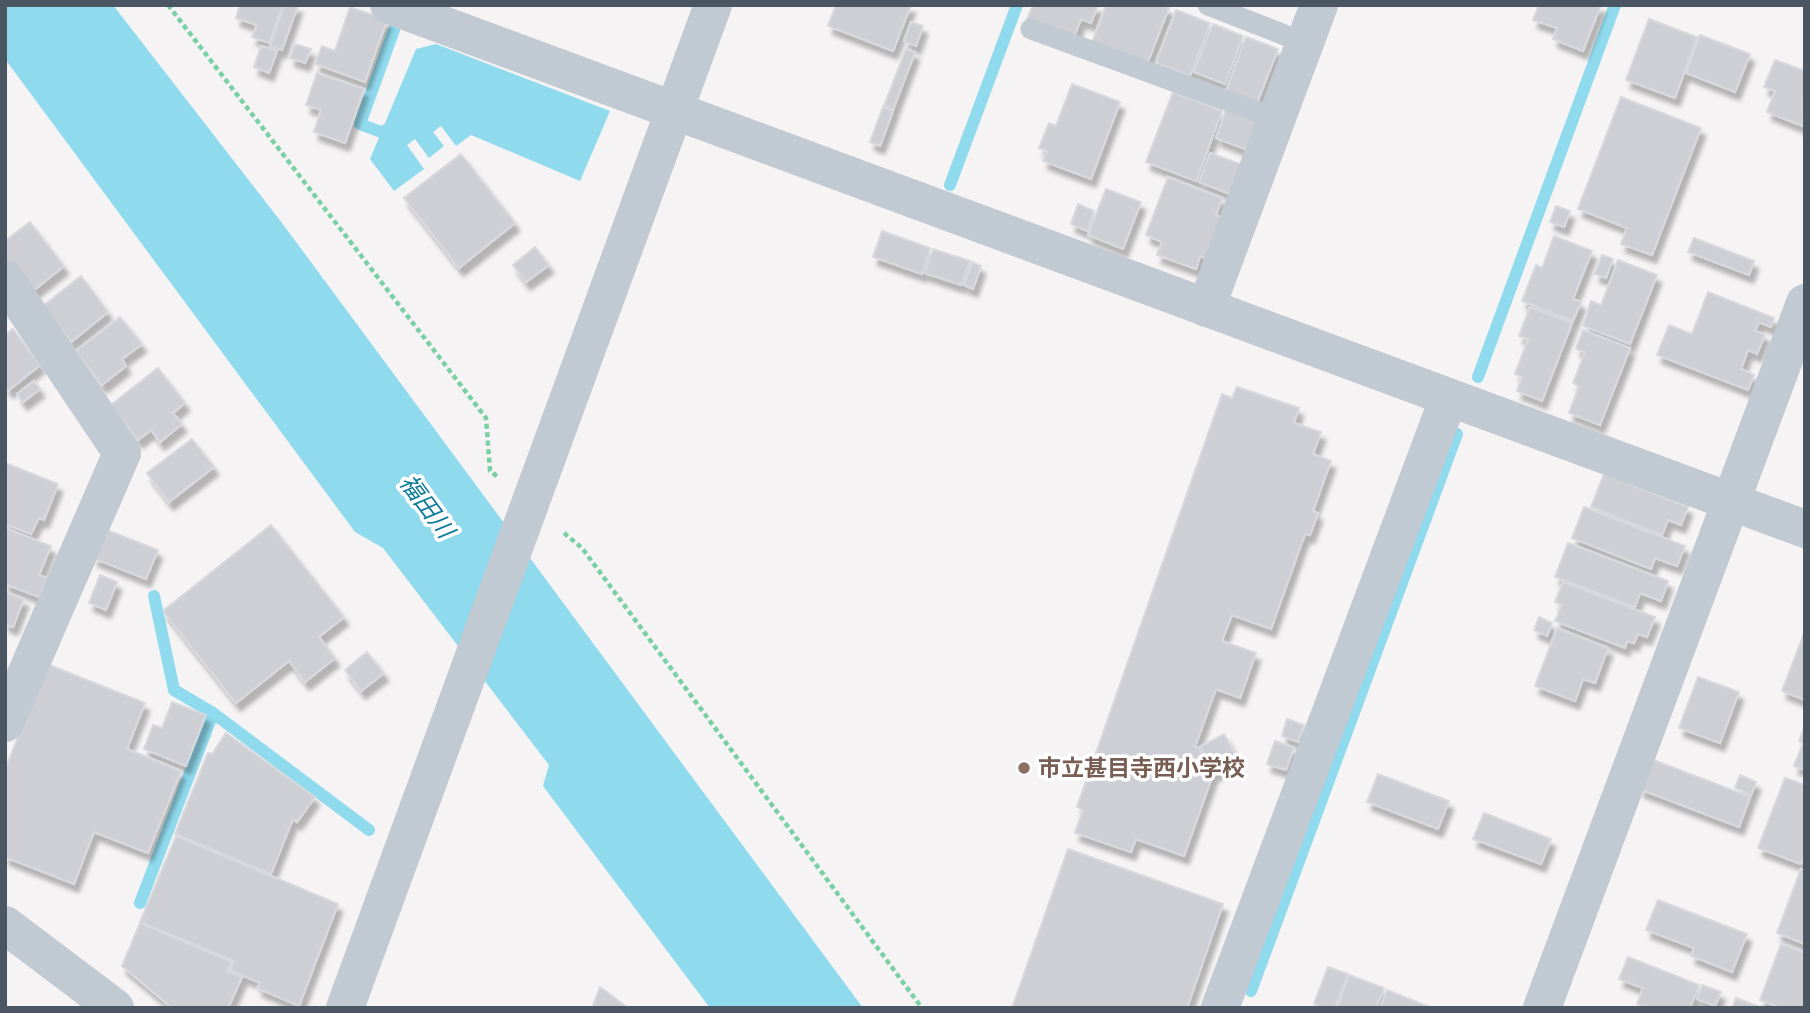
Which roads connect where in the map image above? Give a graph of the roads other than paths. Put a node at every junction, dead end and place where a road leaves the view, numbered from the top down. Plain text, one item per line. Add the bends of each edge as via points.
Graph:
1 (389, 5) edge
2 (713, 5) edge
3 (1208, 5) edge
4 (1319, 5) edge
5 (1031, 29) dead end
6 (1305, 43) junction
7 (674, 112) junction
8 (1277, 119) junction
9 (5, 279) edge
10 (1805, 303) edge
11 (1206, 308) junction
12 (1449, 397) junction
13 (1732, 501) junction
14 (1805, 528) edge
15 (5, 723) edge
16 (5, 925) edge
17 (115, 1008) edge
18 (345, 1008) edge
19 (1221, 1008) edge
20 (1542, 1008) edge

1 - 7 street
2 - 7 street
3 - 6 lane
4 - 6 street
5 - 8 lane
6 - 8 street
7 - 11 street
7 - 18 street
8 - 11 street
9 - 15 street via 122,453
10 - 13 street
11 - 12 street
12 - 13 street
12 - 19 street
13 - 14 street
13 - 20 street
16 - 17 street

